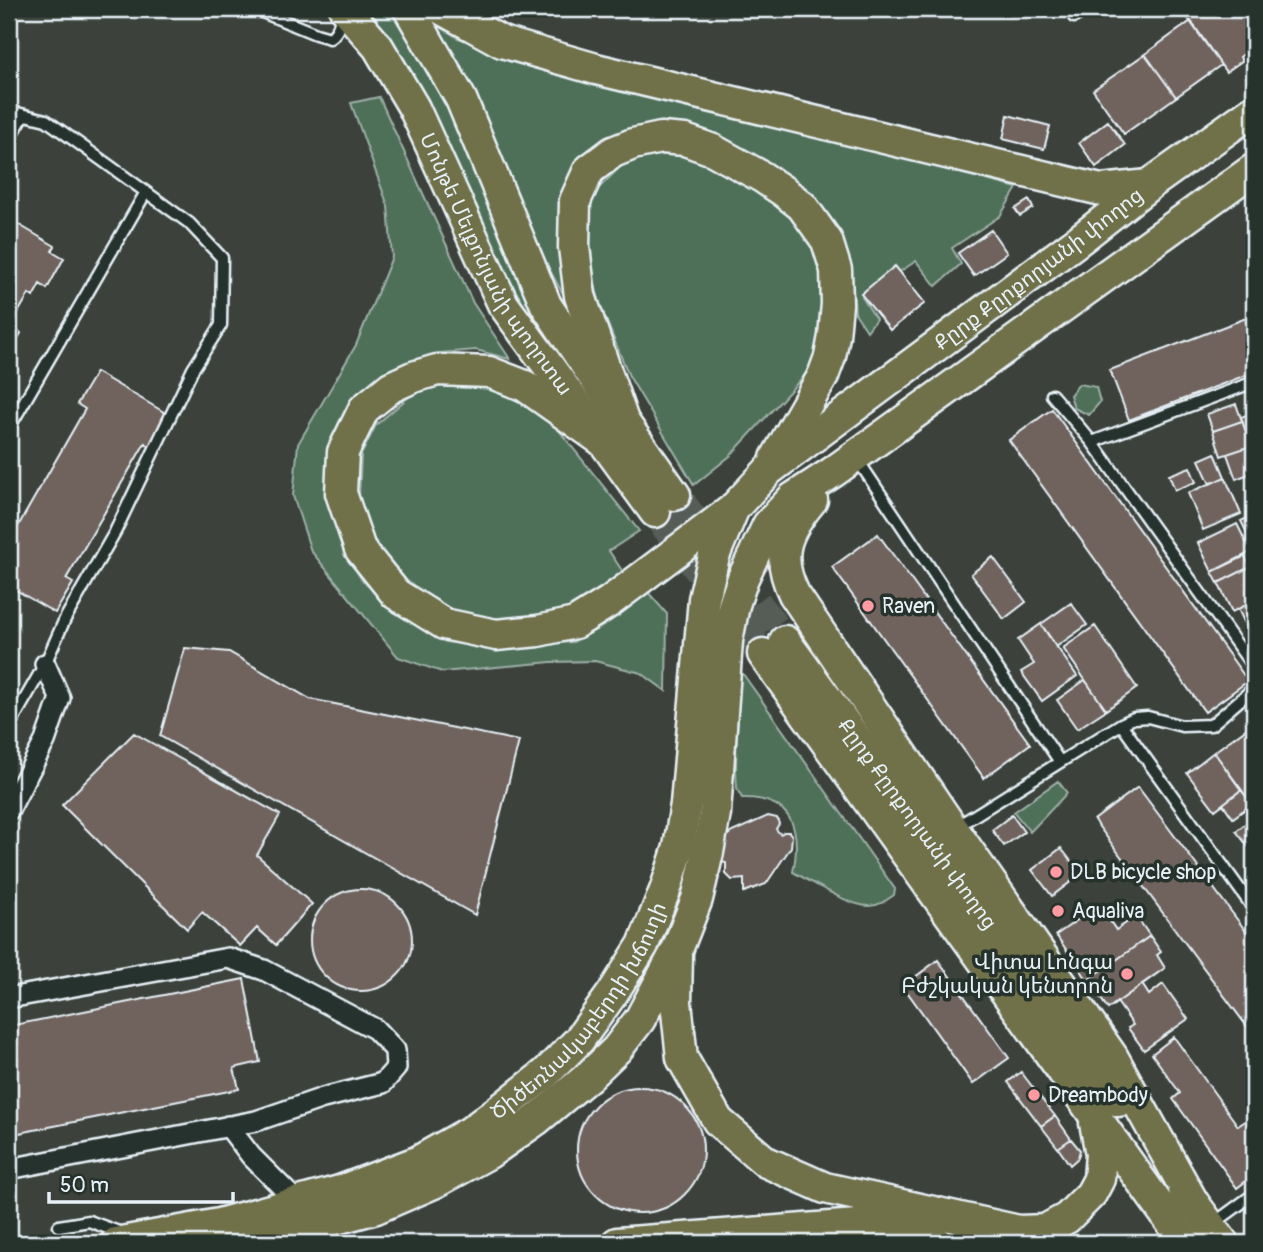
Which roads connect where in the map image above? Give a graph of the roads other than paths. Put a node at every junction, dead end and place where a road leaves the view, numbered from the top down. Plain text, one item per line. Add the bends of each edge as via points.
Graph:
1 (256, 9) edge
2 (338, 9) edge
3 (345, 9) edge
4 (409, 9) edge
5 (442, 9) edge
6 (1087, 9) edge
7 (1074, 17) dead end
8 (9, 111) edge
9 (1251, 113) edge
10 (24, 115) junction
11 (9, 140) edge
12 (1254, 169) edge
13 (1149, 185) junction
14 (146, 192) junction
15 (1254, 383) edge
16 (1052, 395) dead end
17 (9, 428) edge
18 (615, 433) junction
19 (1092, 442) junction
20 (844, 464) junction
21 (769, 470) junction
22 (665, 504) tunnel mouth
23 (733, 509) junction
24 (45, 664) junction
25 (1254, 668) edge
26 (1254, 688) edge
27 (1121, 724) junction
28 (9, 727) edge
29 (1059, 762) junction
30 (9, 810) edge
31 (953, 829) junction
32 (1254, 909) edge
33 (677, 950) junction
34 (9, 998) edge
35 (1094, 1116) junction
36 (228, 1126) junction
37 (9, 1169) edge
38 (289, 1194) dead end
39 (1254, 1194) edge
40 (1209, 1224) edge
41 (59, 1226) dead end
42 (127, 1241) edge
43 (247, 1243) edge
44 (617, 1243) edge
45 (937, 1243) edge
46 (1186, 1243) edge

1 - 2 lane via 330,38 338,28
3 - 18 main road, Մոնթե Մելքոնյանի պողոտա via 378,47 414,108 503,304
4 - 18 main road, Մոնթե Մելքոնյանի պողոտա via 461,99 546,305
5 - 13 main road via 502,42 609,72 1101,190
6 - 7 lane
8 - 10 lane
9 - 13 main road, Քըրք Քըրքորյանի փողոց
10 - 11 lane
10 - 14 lane via 46,120
12 - 20 main road, Քըրք Քըրքորյանի փողոց
13 - 21 main road, Քըրք Քըրքորյանի փողոց
14 - 17 lane
14 - 24 lane via 189,223 222,258 221,325 193,369
15 - 19 lane
16 - 19 lane
18 - 21 main road via 580,296 575,201 589,170 613,152 661,138 685,140 762,177 802,206 827,241 836,270 830,357
18 - 22 main road, Մոնթե Մելքոնյանի պողոտա
18 - 23 main road via 489,372 437,370 390,387 364,409 343,452 341,493 360,549 396,594 444,624 496,635 575,623
19 - 25 lane
20 - 29 lane
20 - 31 main road via 791,529 783,556 788,581
20 - 33 main road, Ծիծեռնակաբերդի խճուղի via 793,498 768,525 743,578 727,641 715,813 697,899
21 - 23 main road, Քըրք Քըրքորյանի փողոց
23 - 42 main road, Ծիծեռնակաբերդի խճուղի via 714,555 704,599 679,847 643,945 579,1040 506,1105 417,1162 340,1191 219,1224
24 - 28 lane
24 - 30 street via 60,698 45,741
26 - 27 lane via 1211,725 1182,726 1148,717
27 - 29 lane
27 - 32 lane
29 - 31 lane
31 - 40 main road via 1112,1056
33 - 35 main road via 682,1058 718,1121 766,1162 824,1188 1019,1231 1045,1230 1066,1218 1096,1186 1101,1154
33 - 43 main road, Ծիծեռնակաբերդի խճուղի via 640,1019 617,1049 536,1121 436,1182 376,1208
34 - 36 street via 228,958 264,970 375,1029 395,1050 396,1068 383,1083
35 - 40 main road, Քըրք Քըրքորյանի փողոց via 774,648
35 - 46 main road, Քըրք Քըրքորյանի փողոց
36 - 37 street
36 - 38 street
39 - 40 lane
41 - 42 lane via 89,1221
44 - 45 main road via 857,1226

